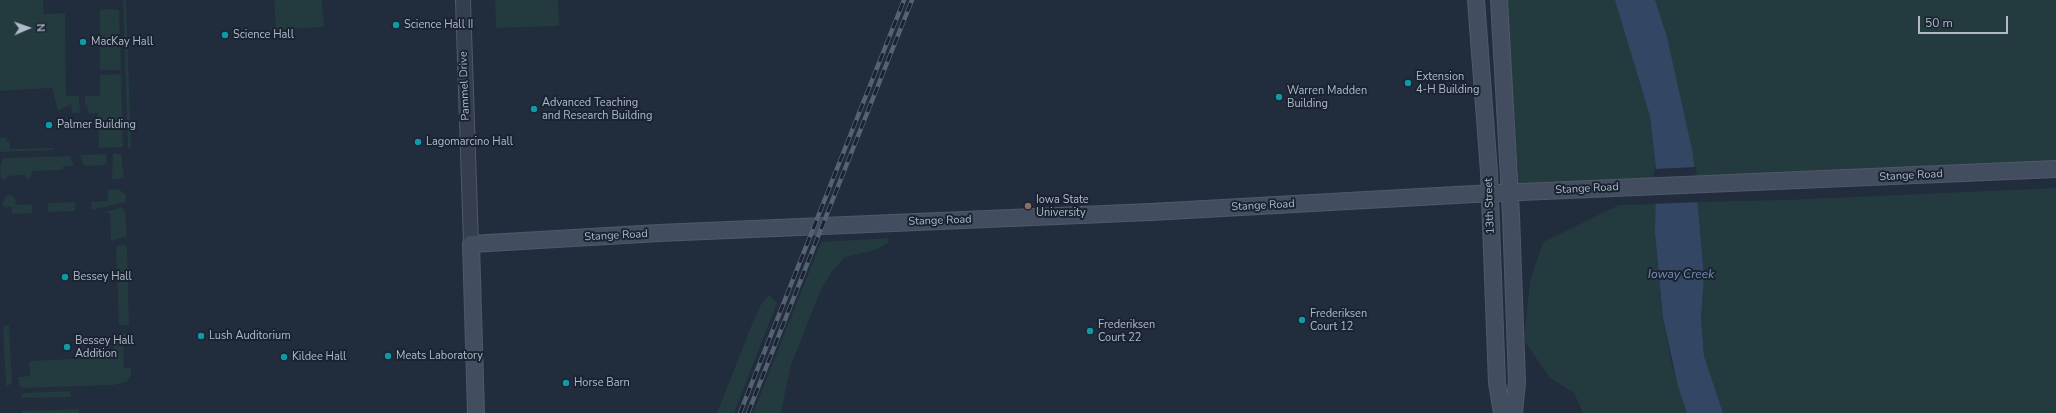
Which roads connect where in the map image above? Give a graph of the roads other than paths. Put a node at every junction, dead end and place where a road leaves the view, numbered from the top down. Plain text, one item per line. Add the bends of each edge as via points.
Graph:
1 (463, 0) edge
2 (1476, 0) edge
3 (1499, 0) edge
4 (2056, 169) edge
5 (1490, 193) junction
6 (1510, 193) junction
7 (471, 244) junction
8 (476, 413) edge
9 (1502, 413) edge
10 (1514, 413) edge

1 - 7 street, Pammel Drive
2 - 5 main road, 13th Street
3 - 6 main road, 13th Street
4 - 6 main road, Stange Road
5 - 6 main road, Stange Road
5 - 7 main road, Stange Road via 1151,212
5 - 9 main road, 13th Street via 1497,382
6 - 10 main road, 13th Street via 1516,382
7 - 8 main road

